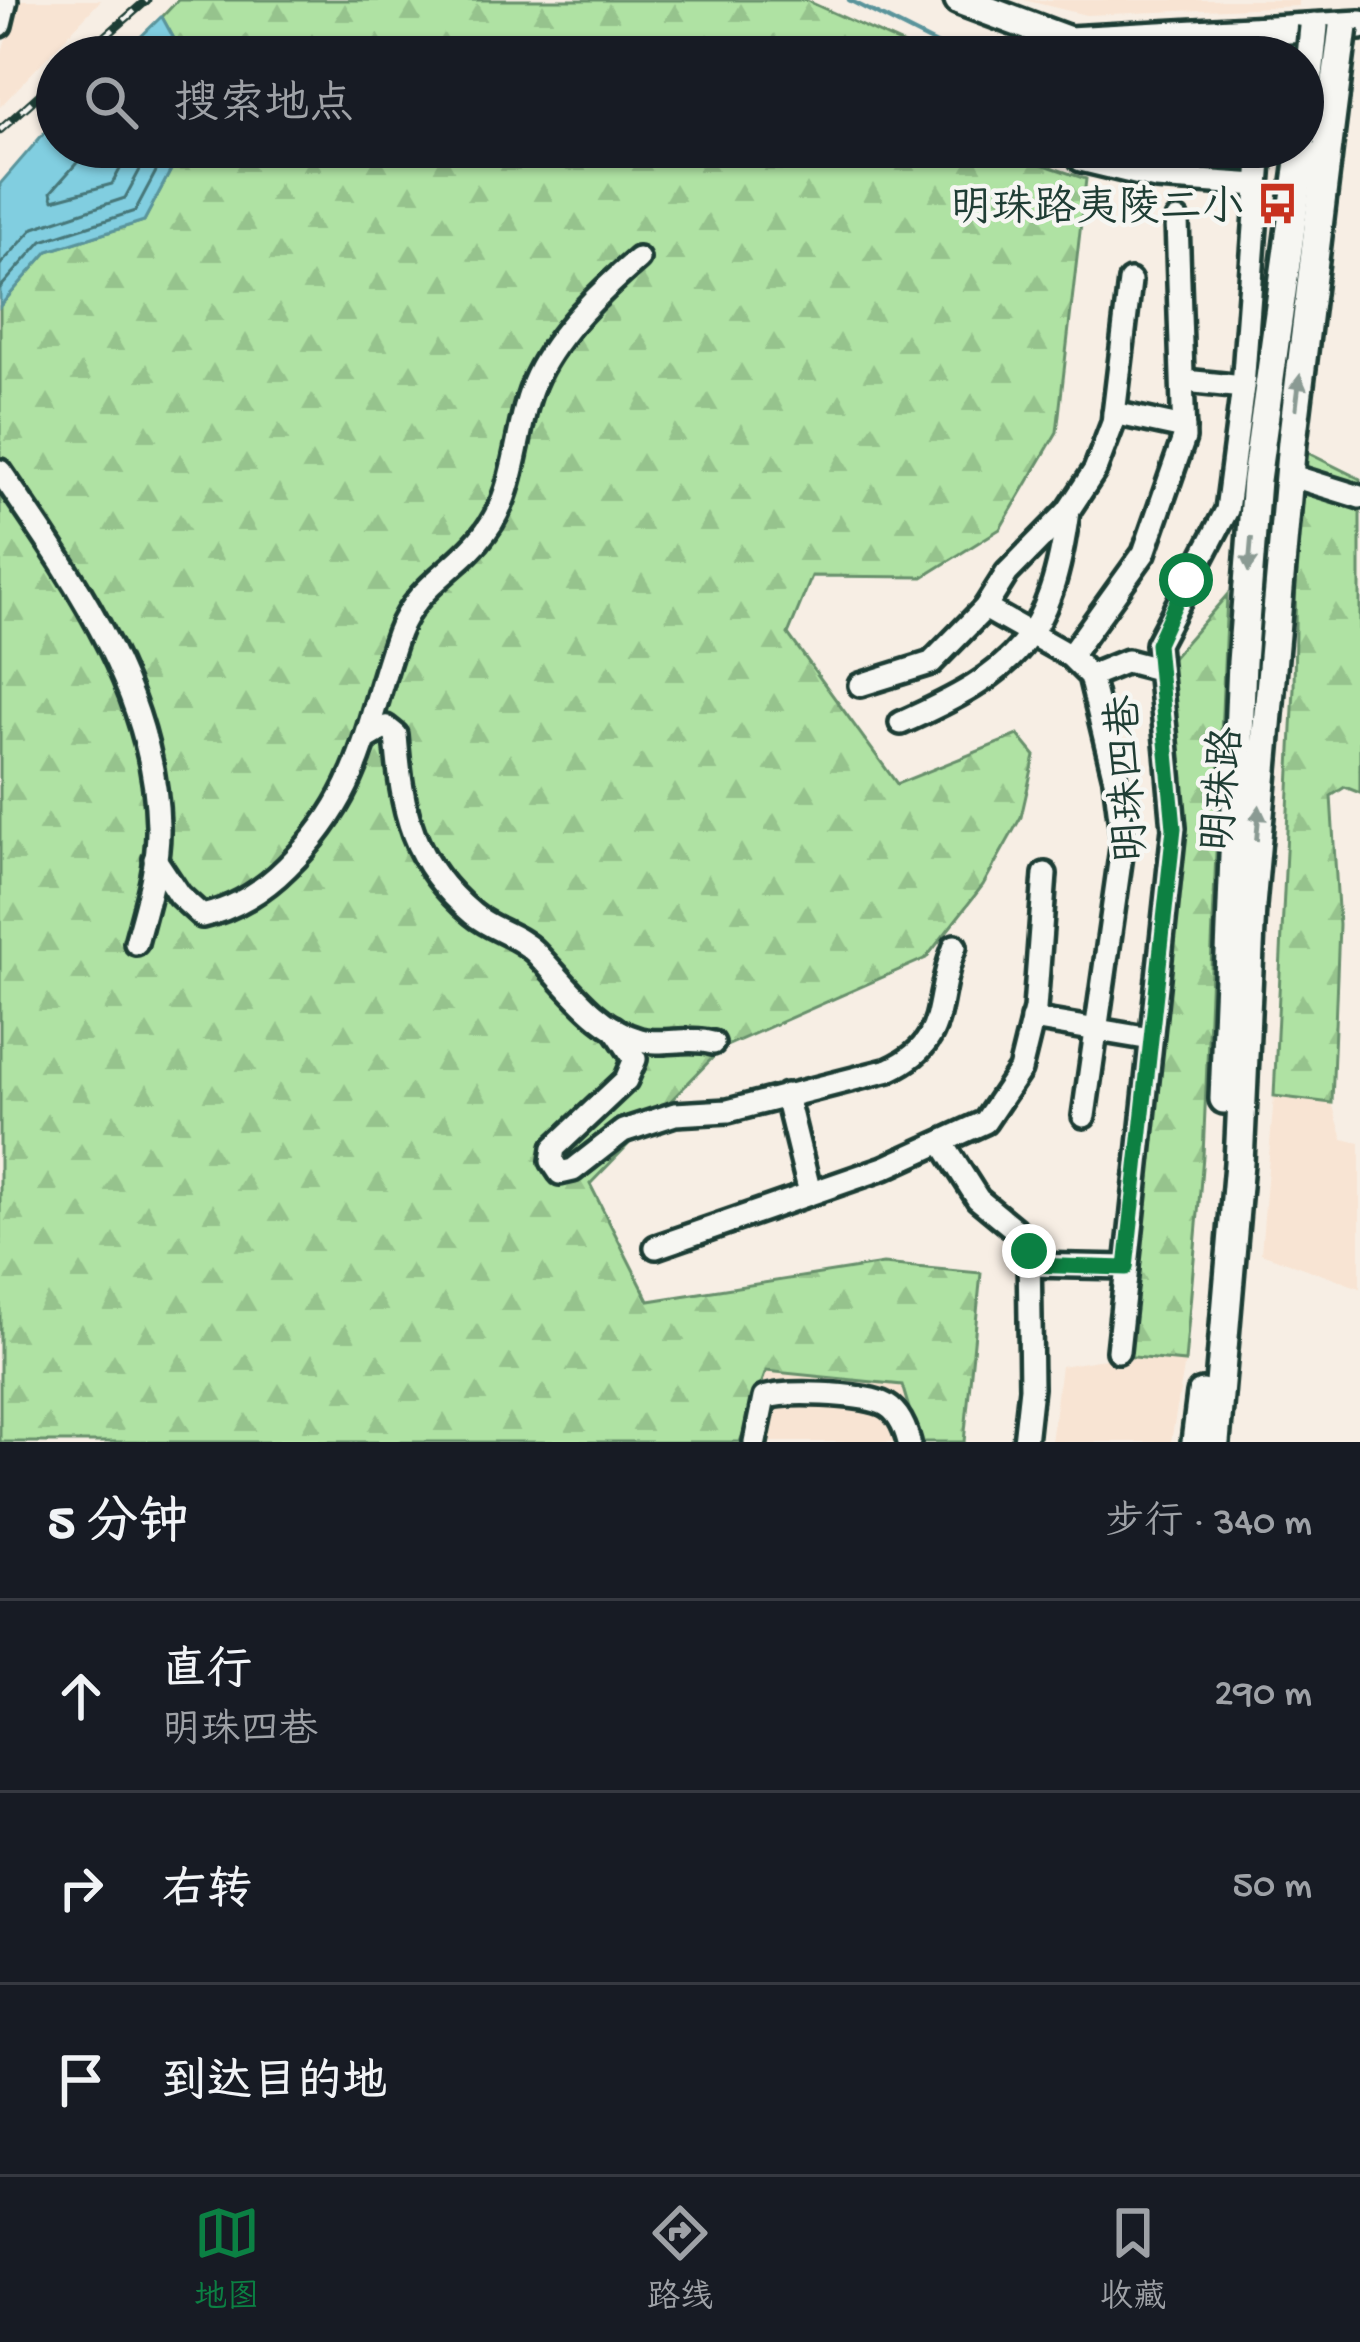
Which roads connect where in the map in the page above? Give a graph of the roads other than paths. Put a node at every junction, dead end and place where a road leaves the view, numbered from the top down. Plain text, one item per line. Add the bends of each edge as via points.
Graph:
1 (6, 0) edge
2 (958, 0) edge
3 (1316, 13) edge
4 (1350, 16) edge
5 (0, 25) edge
6 (1055, 36) edge
7 (1231, 36) edge
8 (1324, 100) edge
9 (1125, 168) edge
10 (1187, 168) edge
11 (1259, 168) edge
12 (1307, 168) edge
13 (1309, 168) edge
14 (1186, 179) junction
15 (1258, 185) junction
16 (1177, 220) dead end
17 (638, 259) dead end
18 (1130, 281) dead end
19 (1185, 380) junction
20 (1243, 387) junction
21 (1114, 413) junction
22 (1184, 428) junction
23 (0, 471) edge
24 (1288, 476) junction
25 (1360, 497) edge
26 (1068, 511) junction
27 (985, 608) junction
28 (1031, 634) junction
29 (1070, 656) junction
30 (1158, 669) junction
31 (1090, 676) junction
32 (860, 685) dead end
33 (901, 723) dead end
34 (369, 737) junction
35 (155, 859) junction
36 (1045, 874) dead end
37 (136, 943) dead end
38 (955, 946) dead end
39 (1032, 1019) junction
40 (614, 1028) junction
41 (1092, 1029) junction
42 (1151, 1039) junction
43 (712, 1043) dead end
44 (786, 1096) junction
45 (1084, 1116) dead end
46 (943, 1144) junction
47 (810, 1193) junction
48 (656, 1246) dead end
49 (1029, 1265) junction
50 (1126, 1268) junction
51 (1118, 1351) dead end
52 (755, 1442) edge
53 (909, 1442) edge
54 (1025, 1442) edge
55 (1196, 1442) edge
56 (1215, 1442) edge

1 - 5 street
2 - 6 main road
3 - 4 main road
3 - 7 main road
4 - 8 main road, bridge
9 - 14 street
10 - 14 street
11 - 15 street, 明珠四巷
12 -> 55 main road, 明珠路 via 1256,481 1222,1179
24 -> 13 main road, 明珠路
14 - 15 street
15 - 20 street, 明珠四巷
16 - 19 street
17 - 34 street via 580,315 537,375 488,529 412,607
18 - 21 street
19 - 20 street
19 - 22 street
20 - 30 street, 明珠四巷 via 1227,510 1165,622
21 - 22 street
21 - 26 street via 1095,470
22 - 29 street via 1144,553
23 - 35 street via 129,680 149,752
24 - 25 street
56 -> 24 main road, 明珠路
26 - 27 street via 1007,573
26 - 28 street via 1048,601
27 - 28 street
27 - 32 street via 931,663
28 - 29 street
28 - 33 street via 1006,668
29 - 31 street
30 - 31 street via 1127,661
30 - 42 street, 明珠四巷 via 1174,828
31 - 41 street via 1123,841
34 - 35 street via 317,837 273,881 223,912 202,916
34 - 40 street via 386,728 396,735 405,821 437,880 477,918 532,949
35 - 37 street
36 - 39 street
38 - 44 street via 932,1041 913,1059
39 - 41 street
39 - 46 street via 1001,1101 985,1123
40 - 43 street via 644,1041
40 - 44 street via 634,1059 626,1080 554,1148 560,1173 622,1131
41 - 42 street
41 - 45 street
42 - 50 street, 明珠四巷
44 - 47 street
46 - 47 street
46 - 49 street via 978,1199 1018,1232
47 - 48 street
49 - 50 street
49 - 54 street
50 - 51 street, 明珠四巷
52 - 53 street via 764,1398 781,1392 883,1403

